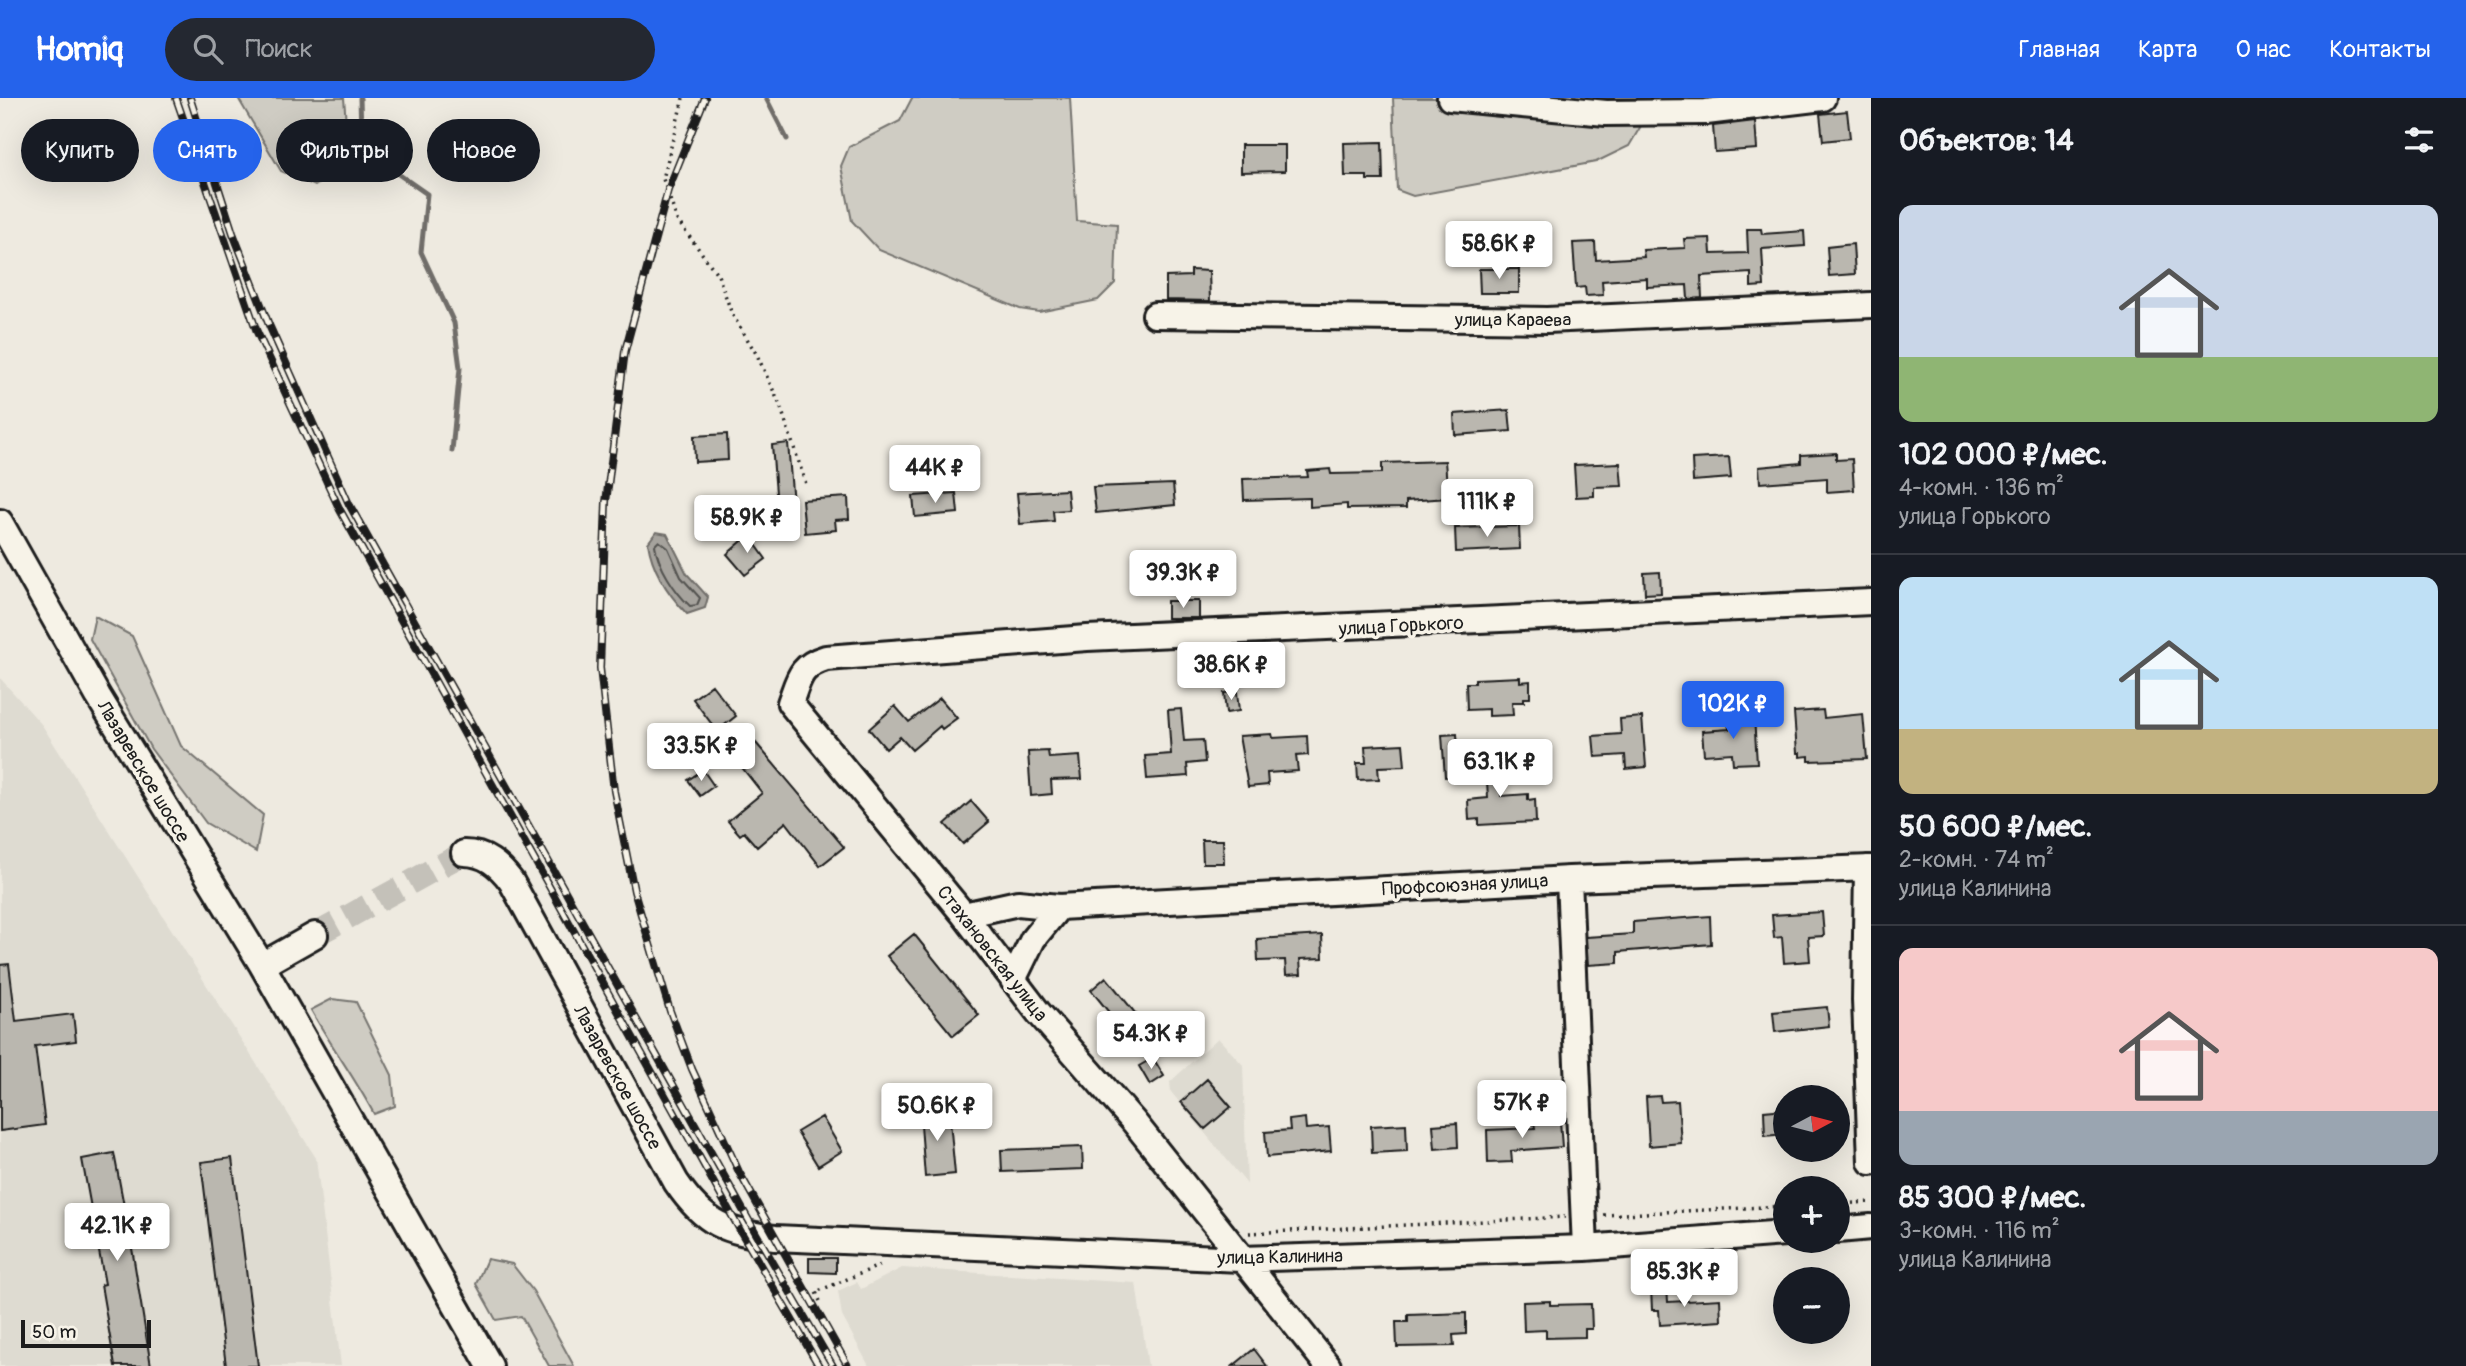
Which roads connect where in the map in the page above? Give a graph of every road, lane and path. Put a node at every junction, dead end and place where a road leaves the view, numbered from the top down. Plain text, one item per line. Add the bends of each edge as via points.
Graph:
1 (683, 98) edge
2 (1450, 98) edge
3 (1823, 98) edge
4 (1871, 305) edge
5 (1155, 316) dead end
6 (806, 484) dead end
7 (0, 522) edge
8 (1871, 602) edge
9 (790, 703) joint
10 (464, 853) dead end
11 (1869, 868) edge
12 (1569, 879) junction
13 (1059, 907) junction
14 (964, 915) junction
15 (315, 935) tunnel mouth
16 (262, 965) junction
17 (1013, 980) junction
18 (1871, 1162) edge
19 (1871, 1202) edge
20 (1850, 1203) edge
21 (1773, 1207) edge
22 (1584, 1216) junction
23 (1871, 1227) edge
24 (1850, 1229) edge
25 (1249, 1233) dead end
26 (1773, 1234) edge
27 (775, 1238) joint
28 (1586, 1248) junction
29 (1241, 1259) junction
30 (885, 1263) dead end
31 (820, 1301) dead end
32 (490, 1366) edge
33 (1328, 1366) edge

1 - 6 path via 663,179 677,220 718,275 732,314 774,393
2 - 3 street via 1606,113 1706,112
4 - 5 street, улица Караева via 1547,320
7 - 16 street, Лазаревское шоссе via 98,696
8 - 9 street, улица Горького via 1087,638 826,658 809,663
9 - 14 street, Стахановская улица
10 - 27 street, Лазаревское шоссе via 478,853 512,881 692,1206 710,1222
11 - 12 street, Профсоюзная улица
11 - 18 street via 1866,1000
12 - 13 street, Профсоюзная улица
12 - 22 street
13 - 14 street, Профсоюзная улица via 1018,904
13 - 17 street via 1032,939
14 - 17 street, Стахановская улица
15 - 16 street
16 - 32 street, Лазаревское шоссе
17 - 29 street, Стахановская улица via 1134,1122
19 - 20 path
21 - 22 path
22 - 25 path
22 - 28 street
23 - 24 street
26 - 28 street, улица Калинина
27 - 29 street, улица Калинина
28 - 29 street, улица Калинина
29 - 33 street, Стахановская улица
30 - 31 path via 816,1292

